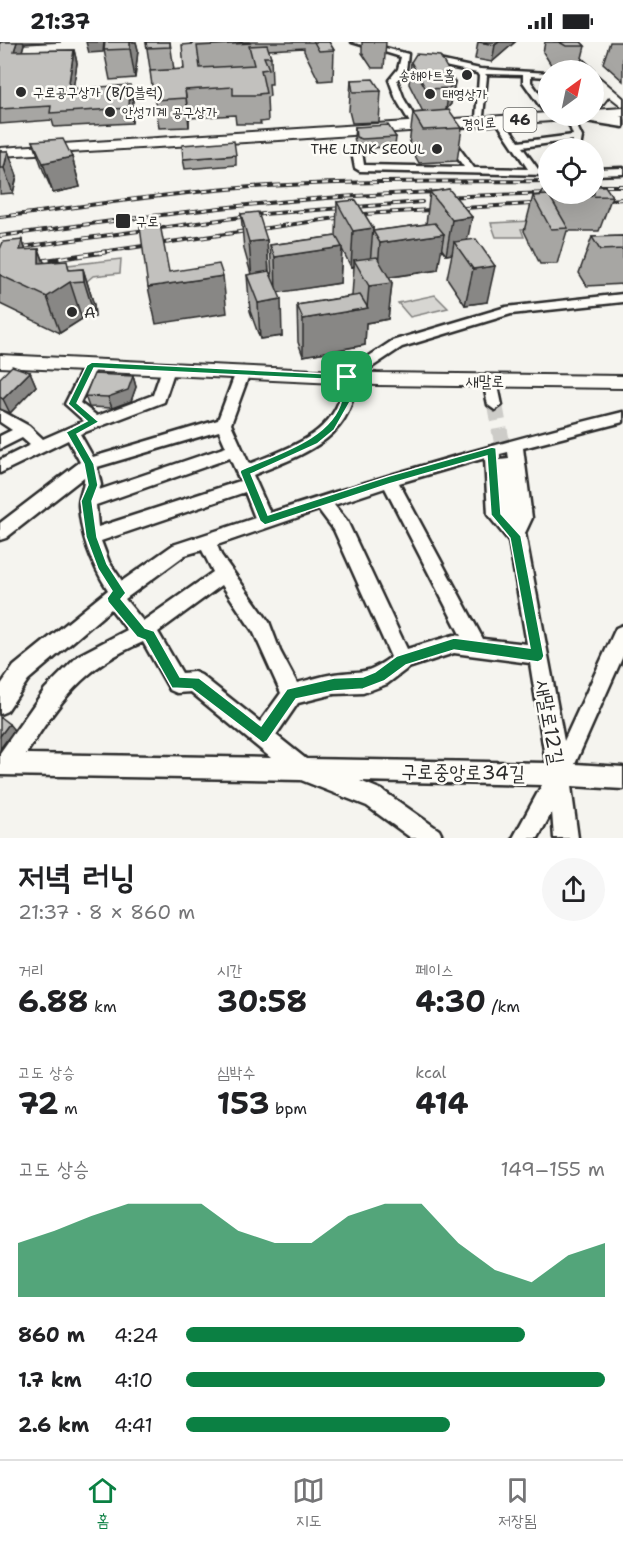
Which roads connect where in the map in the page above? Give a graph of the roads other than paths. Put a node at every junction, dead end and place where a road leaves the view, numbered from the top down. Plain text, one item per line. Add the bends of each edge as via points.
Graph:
1 (355, 42) edge
2 (559, 42) edge
3 (405, 56) junction
4 (578, 60) edge
5 (476, 70) junction
6 (527, 73) junction
7 (538, 74) edge
8 (604, 84) edge
9 (604, 87) edge
10 (623, 94) edge
11 (538, 97) edge
12 (623, 105) edge
13 (538, 111) edge
14 (604, 112) edge
15 (623, 112) edge
16 (478, 116) junction
17 (604, 116) edge
18 (538, 119) edge
19 (500, 121) junction
20 (414, 123) junction
21 (623, 123) edge
22 (439, 125) junction
23 (573, 126) edge
24 (578, 137) joint
25 (167, 143) junction
26 (517, 145) junction
27 (357, 152) dead end
28 (0, 154) edge
29 (604, 170) edge
30 (623, 171) edge
31 (472, 172) junction
32 (535, 172) joint
33 (623, 298) edge
34 (0, 361) edge
35 (92, 365) junction
36 (168, 369) junction
37 (243, 372) junction
38 (347, 377) junction
39 (490, 381) junction
40 (623, 382) edge
41 (495, 405) tunnel mouth
42 (0, 415) edge
43 (623, 417) edge
44 (94, 422) junction
45 (224, 424) junction
46 (24, 430) junction
47 (71, 432) junction
48 (0, 443) edge
49 (515, 444) junction
50 (41, 447) junction
51 (236, 450) junction
52 (499, 458) junction
53 (89, 464) junction
54 (0, 467) edge
55 (247, 478) junction
56 (389, 480) junction
57 (87, 501) junction
58 (322, 502) junction
59 (265, 521) junction
60 (0, 533) edge
61 (516, 536) junction
62 (91, 537) junction
63 (206, 540) junction
64 (224, 574) junction
65 (116, 595) junction
66 (141, 633) junction
67 (623, 634) edge
68 (477, 647) junction
69 (538, 656) junction
70 (402, 660) junction
71 (292, 694) junction
72 (0, 704) edge
73 (263, 736) junction
74 (3, 764) edge
75 (303, 770) junction
76 (560, 774) junction
77 (623, 778) edge
78 (431, 838) edge
79 (525, 838) edge
80 (566, 838) edge

1 - 3 street
2 - 4 street
3 - 5 street
3 - 20 street via 402,70 393,80
5 - 6 street
5 - 16 street, 경인로 via 483,76
6 - 7 street
6 - 11 street, 경인로 via 527,82
8 - 10 street
9 - 12 street
13 - 16 main road, 경인로 / 46
14 - 15 main road, 경인로 / 46
16 - 20 main road, 경인로 / 46
17 - 21 main road
18 - 19 main road, 경인로 / 46
19 - 22 main road, 경인로 / 46
19 - 26 street
20 - 22 main road, 경인로 / 46
20 - 25 main road, 경인로 / 46
22 - 31 street
23 - 24 street
24 - 26 street
25 - 28 main road, 경인로 / 46
25 - 28 main road, 46 via 146,150 104,153
26 - 32 street
27 - 31 street via 360,168
29 - 30 street
31 - 32 street
33 - 38 street via 510,310 397,344
34 - 35 street, 새말로
35 - 36 street, 새말로
35 - 44 street via 72,404
36 - 37 street, 새말로
36 - 44 street via 159,398
37 - 38 street, 새말로
37 - 45 street
38 - 39 street, 새말로
38 - 55 street via 346,400 331,428 314,442
39 - 40 street, 새말로
39 - 41 street
42 - 46 street
43 - 49 street
44 - 47 street
45 - 51 street
45 - 53 street
46 - 48 street
46 - 50 street
47 - 50 street
47 - 53 street
49 - 52 street
49 - 61 street, 새말로12길 via 524,518
50 - 54 street
51 - 55 street
51 - 57 street
52 - 56 street
52 - 61 street, 새말로12길
53 - 57 street, 구로중앙로34길 via 93,485
53 - 60 street
55 - 59 street
55 - 62 street
56 - 58 street
56 - 68 street
57 - 62 street, 구로중앙로34길
58 - 59 street
58 - 70 street via 341,526
59 - 63 street
61 - 69 street, 새말로12길
62 - 65 street, 구로중앙로34길
63 - 64 street
63 - 65 street via 179,550
64 - 66 street, 구로중앙로34길
64 - 71 street via 262,628
65 - 66 street, 구로중앙로34길
65 - 72 street via 21,673
66 - 73 street, 구로중앙로34길 via 149,635 177,683 194,682
66 - 74 street, 구로중앙로34길 via 86,662 52,696
67 - 76 street
68 - 69 street
68 - 70 street via 454,644
69 - 76 street, 새말로12길
70 - 71 street via 380,677 363,683 334,684
71 - 73 street
73 - 75 street, 구로중앙로34길
74 - 75 street, 구로중앙로34길
75 - 76 street, 구로중앙로34길
75 - 78 street, 구로중앙로34길 via 374,798
76 - 77 street, 구로중앙로34길
76 - 79 street
76 - 80 street, 새말로12길

